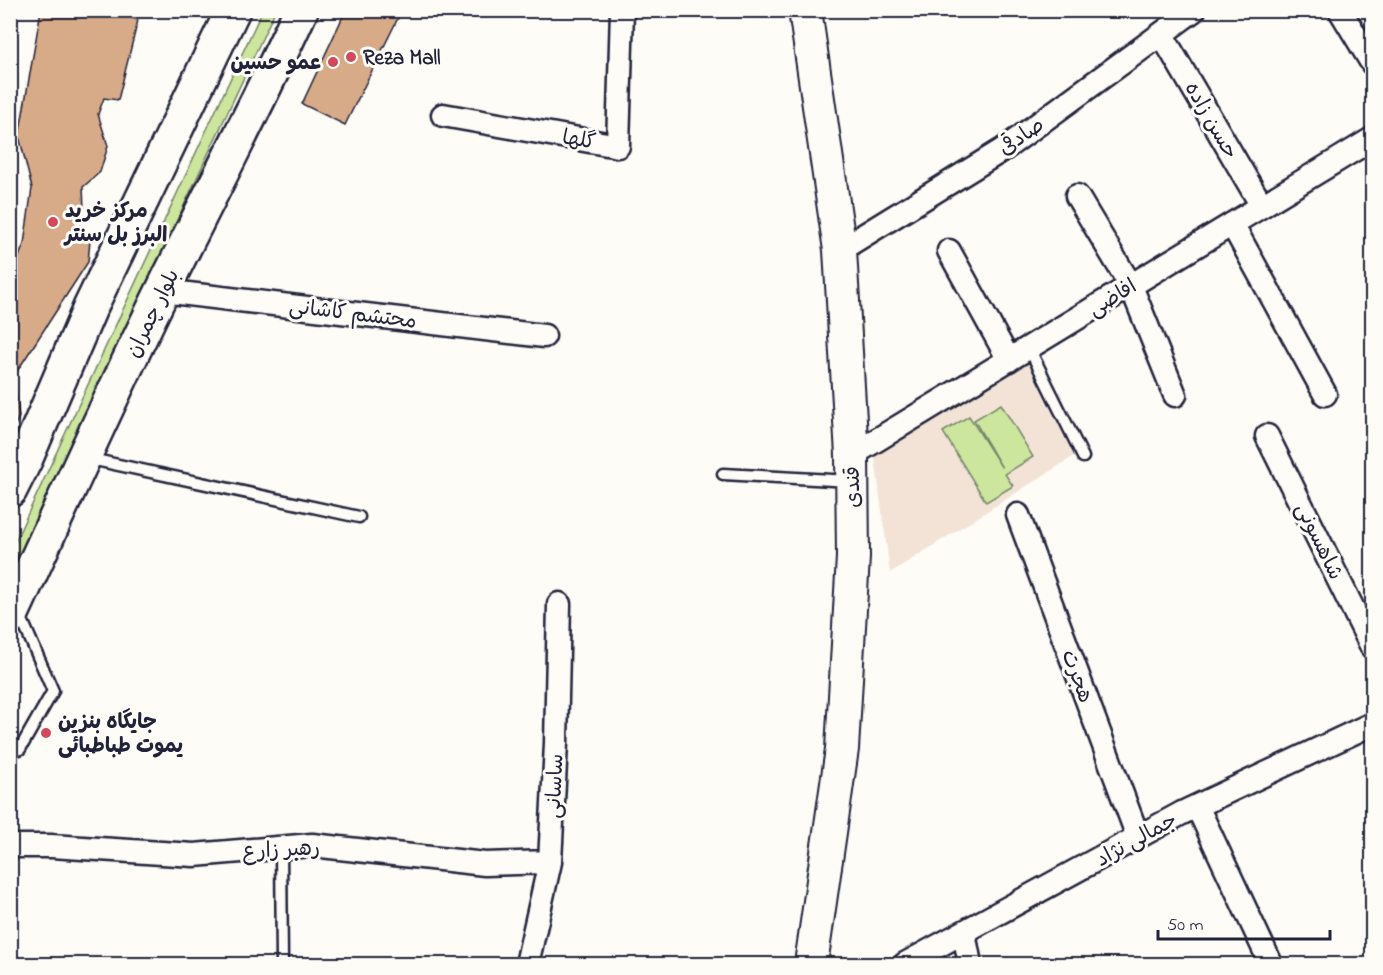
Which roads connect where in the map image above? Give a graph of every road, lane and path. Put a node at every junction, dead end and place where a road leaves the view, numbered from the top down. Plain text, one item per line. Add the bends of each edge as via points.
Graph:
1 (233, 10) edge
2 (300, 10) edge
3 (622, 10) edge
4 (805, 10) edge
5 (1194, 10) edge
6 (1340, 10) edge
7 (1162, 35) junction
8 (1372, 63) edge
9 (442, 115) dead end
10 (1369, 150) edge
11 (1077, 196) dead end
12 (1262, 206) junction
13 (1232, 224) junction
14 (840, 250) junction
15 (949, 250) dead end
16 (1131, 286) junction
17 (163, 291) junction
18 (544, 336) dead end
19 (1029, 348) junction
20 (1009, 360) junction
21 (1325, 394) dead end
22 (1175, 395) dead end
23 (1267, 436) dead end
24 (83, 457) junction
25 (1083, 457) dead end
26 (852, 468) junction
27 (723, 474) dead end
28 (10, 490) edge
29 (1018, 516) dead end
30 (359, 517) dead end
31 (559, 604) dead end
32 (13, 612) edge
33 (1372, 647) edge
34 (1372, 724) edge
35 (10, 751) edge
36 (1197, 806) junction
37 (1138, 837) junction
38 (10, 846) edge
39 (281, 848) junction
40 (550, 862) junction
41 (964, 933) junction
42 (282, 964) edge
43 (527, 964) edge
44 (811, 964) edge
45 (905, 964) edge
46 (970, 964) edge
47 (1271, 964) edge

1 - 28 main road via 90,308
2 - 17 main road, بلوار چمران
3 - 9 street, گلها via 618,146
4 - 14 street, قندی
5 - 7 street, صادقی
6 - 8 street
7 - 12 street, حسن زاده
7 - 14 street, صادقی via 1004,149
10 - 12 street, افاضی
11 - 16 street
12 - 13 street, افاضی
13 - 16 street, افاضی
13 - 21 street
14 - 26 street, قندی
15 - 20 street
16 - 19 street, افاضی
16 - 22 street
17 - 18 street, محتشم کاشانی
17 - 24 main road, بلوار چمران
19 - 20 street, افاضی
19 - 25 lane
20 - 26 street, افاضی
23 - 33 street, شاهسونی
24 - 30 lane
24 - 32 main road, بلوار چمران
26 - 27 lane
26 - 44 street, قندی via 853,557 842,749
29 - 37 street, هجرت
31 - 40 street, ساسانی
32 - 35 lane via 53,691 20,749
34 - 36 street, جمالی نژاد
36 - 37 street, جمالی نژاد
36 - 47 street
37 - 41 street, جمالی نژاد
38 - 39 street, رهبر زارع via 194,855
39 - 40 street, رهبر زارع via 312,845 484,864
39 - 42 lane
40 - 43 street, ساسانی
41 - 45 street, جمالی نژاد
41 - 46 street

